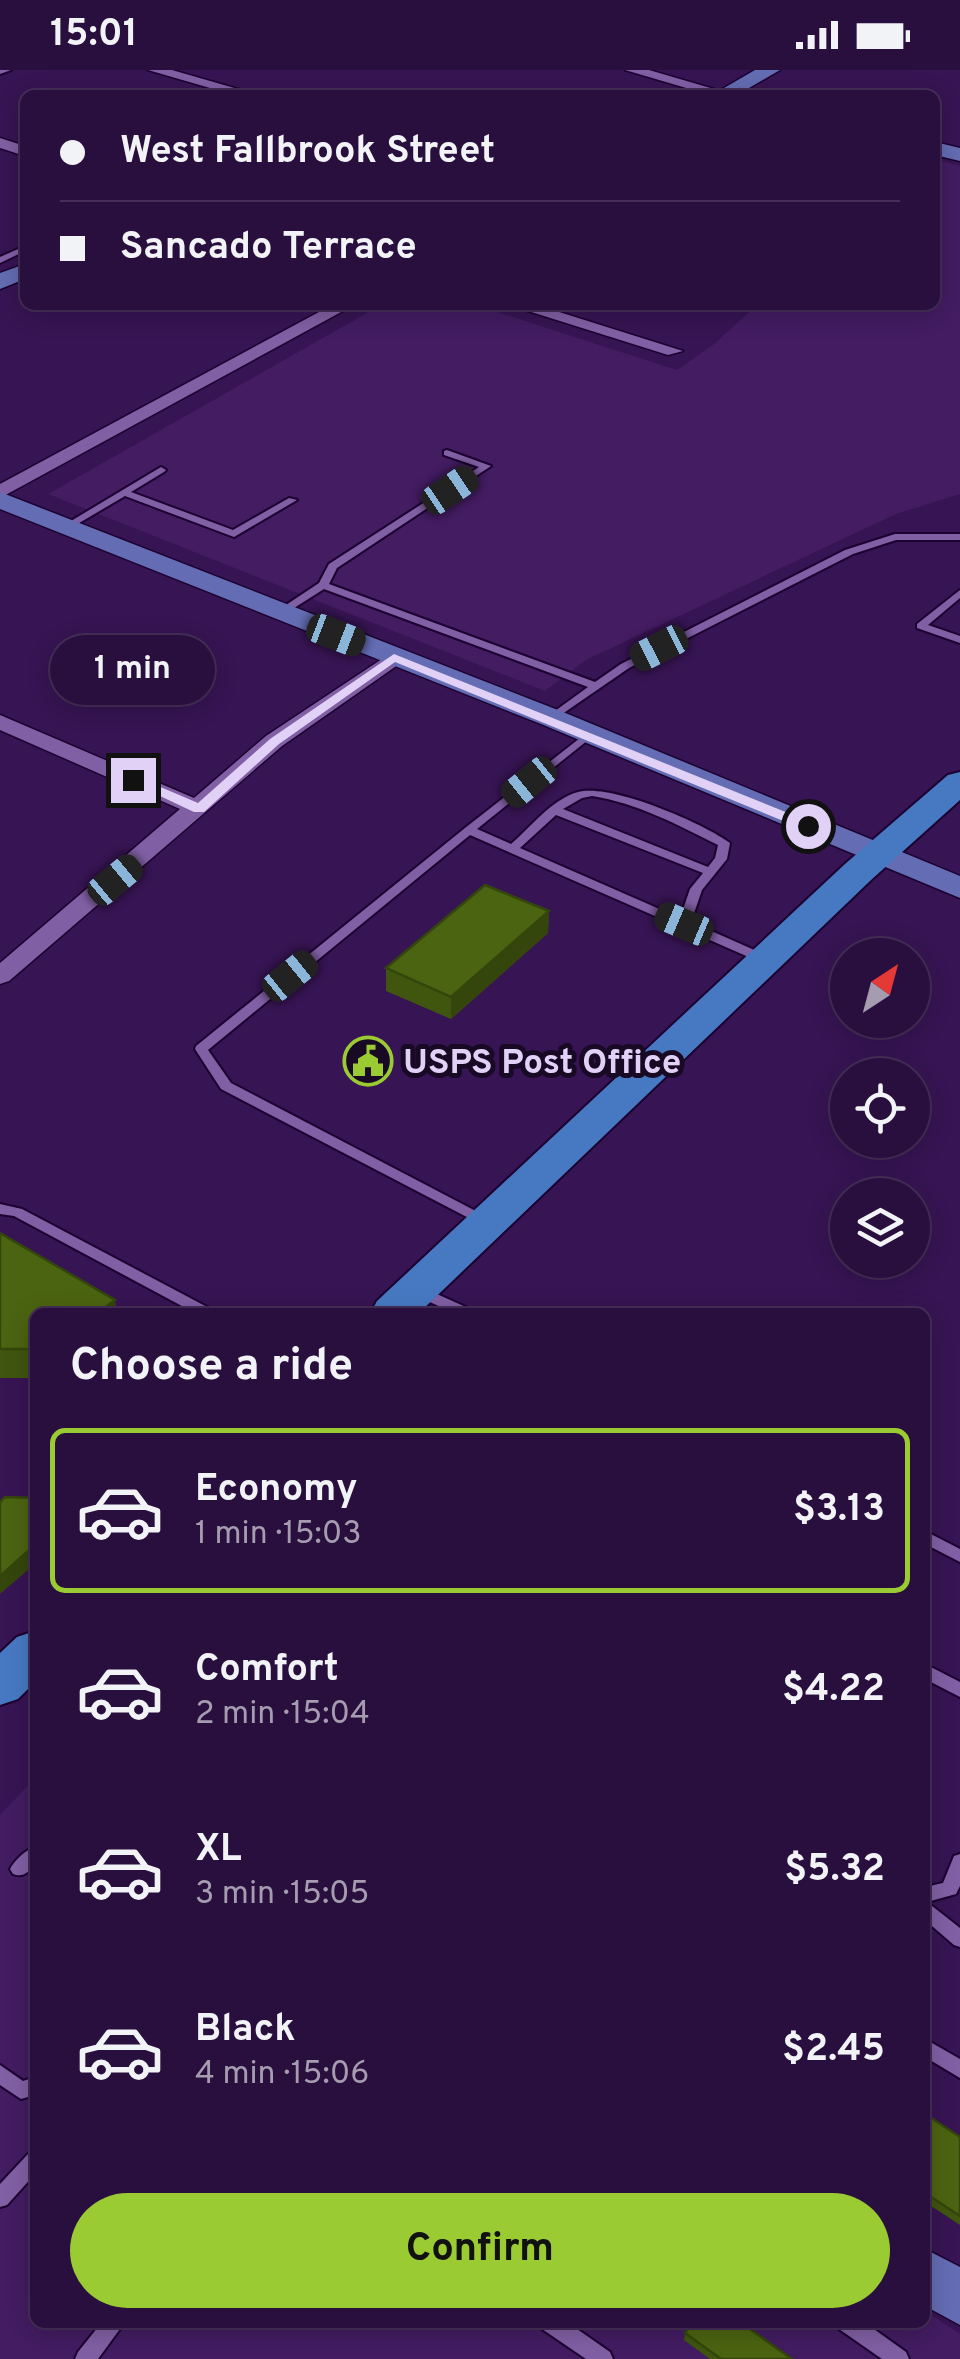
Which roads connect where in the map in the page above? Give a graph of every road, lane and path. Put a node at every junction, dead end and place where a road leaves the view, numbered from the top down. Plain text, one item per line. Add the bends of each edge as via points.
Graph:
1 (155, 70) edge
2 (632, 70) edge
3 (770, 70) edge
4 (233, 90) edge
5 (706, 90) edge
6 (734, 90) edge
7 (336, 310) edge
8 (535, 310) edge
9 (674, 351) dead end
10 (447, 454) dead end
11 (161, 470) dead end
12 (0, 492) edge
13 (123, 492) junction
14 (0, 500) edge
15 (292, 500) dead end
16 (66, 527) junction
17 (960, 538) edge
18 (323, 586) junction
19 (960, 593) edge
20 (279, 613) junction
21 (960, 640) edge
22 (394, 658) junction
23 (595, 686) junction
24 (552, 718) junction
25 (0, 722) edge
26 (589, 734) junction
27 (960, 782) edge
28 (199, 809) junction
29 (556, 811) junction
30 (469, 830) junction
31 (512, 849) junction
32 (877, 855) junction
33 (710, 872) junction
34 (960, 888) edge
35 (684, 924) junction
36 (764, 959) junction
37 (1, 975) edge
38 (0, 1209) edge
39 (488, 1222) junction
40 (405, 1301) edge
41 (197, 1308) edge
42 (442, 1308) edge
43 (930, 1540) edge
44 (960, 1556) edge
45 (930, 1674) edge
46 (960, 1690) edge
47 (30, 1859) edge
48 (960, 1861) edge
49 (20, 1869) dead end
50 (930, 1894) edge
51 (930, 1914) edge
52 (960, 1939) edge
53 (930, 2050) edge
54 (960, 2069) edge
55 (0, 2074) edge
56 (30, 2093) edge
57 (30, 2165) edge
58 (0, 2198) edge
59 (930, 2278) edge
60 (960, 2298) edge
61 (110, 2328) edge
62 (558, 2328) edge
63 (855, 2328) edge
64 (85, 2359) edge
65 (603, 2359) edge
66 (900, 2359) edge

1 - 4 street
2 - 5 street
3 - 6 street
7 - 12 street
8 - 9 street
10 - 18 lane via 486,466 333,566
11 - 13 lane
13 - 15 lane via 234,534
13 - 16 lane
14 - 16 street
16 - 20 street
17 - 23 lane via 895,537 850,552
18 - 20 lane
18 - 23 lane
19 - 21 lane via 921,626
20 - 22 street
22 - 24 street
22 - 28 street via 274,742
23 - 24 lane
24 - 26 street
25 - 28 street
26 - 30 lane
26 - 32 street
27 - 32 main road
28 - 37 street
29 - 31 lane
29 - 33 lane
29 - 33 lane via 581,794 604,792 724,844
30 - 31 lane
30 - 39 lane via 201,1050 226,1086
31 - 35 lane
32 - 34 street
32 - 36 main road
33 - 35 lane
35 - 36 lane
36 - 39 main road
38 - 41 lane via 18,1212
39 - 40 main road
40 - 42 lane
43 - 44 lane
45 - 46 lane
47 - 49 lane
48 - 50 lane via 950,1889
51 - 52 lane
53 - 54 lane
55 - 56 lane
57 - 58 lane
59 - 60 street
61 - 64 lane
62 - 65 lane
63 - 66 lane

